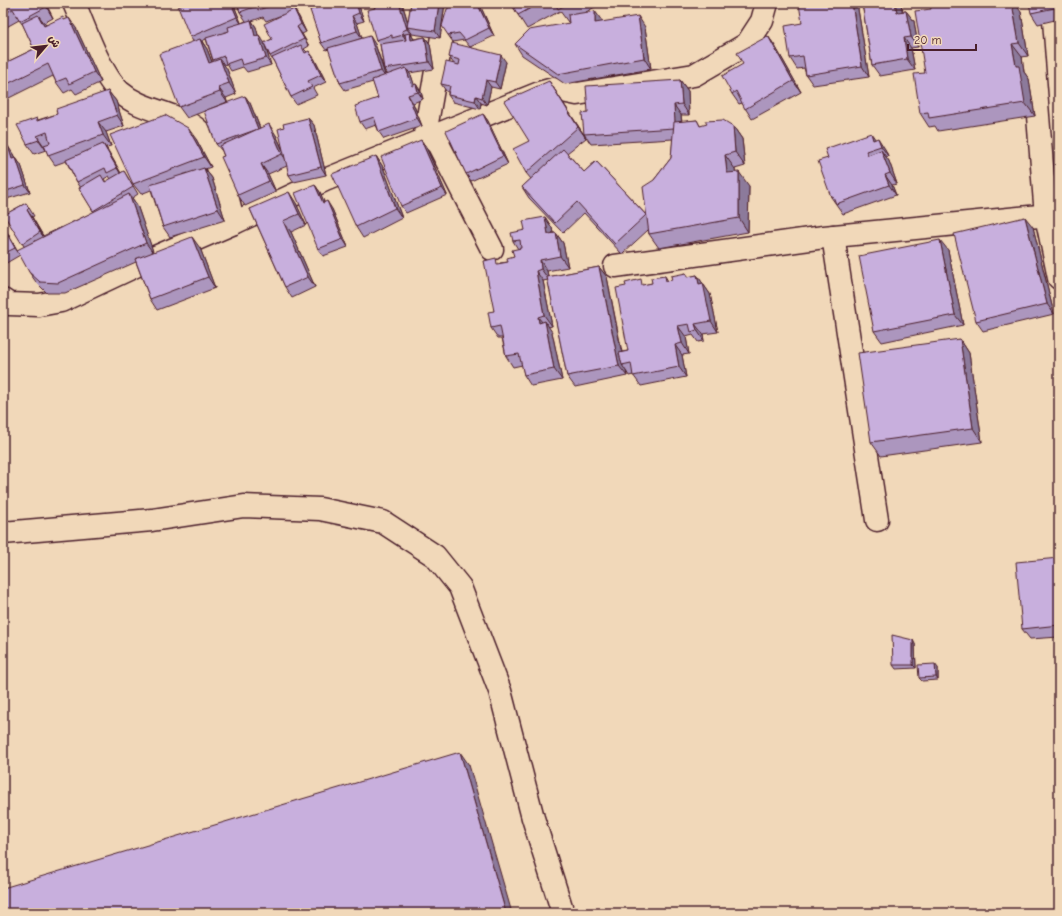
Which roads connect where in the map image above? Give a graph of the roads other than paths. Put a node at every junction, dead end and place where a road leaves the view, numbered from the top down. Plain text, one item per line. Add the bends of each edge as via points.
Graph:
1 (74, 3) edge
2 (453, 3) edge
3 (767, 3) edge
4 (1029, 3) edge
5 (429, 138) junction
6 (1053, 215) edge
7 (234, 223) junction
8 (833, 236) junction
9 (492, 249) dead end
10 (615, 266) dead end
11 (1059, 278) edge
12 (3, 300) edge
13 (877, 520) dead end
14 (3, 533) edge
15 (563, 913) edge

1 - 7 street via 105,72 118,91 137,104 173,116 200,132 210,147
2 - 5 street via 442,37
3 - 5 street via 762,21 747,44 694,75 577,94 553,90 542,92
4 - 6 street
5 - 7 street via 325,180
5 - 9 street
6 - 8 street
6 - 11 street
7 - 12 street via 61,301 39,305 9,304
8 - 10 street
8 - 13 street
14 - 15 street via 152,520 244,506 313,509 383,522 435,556 460,587 500,691 533,818

